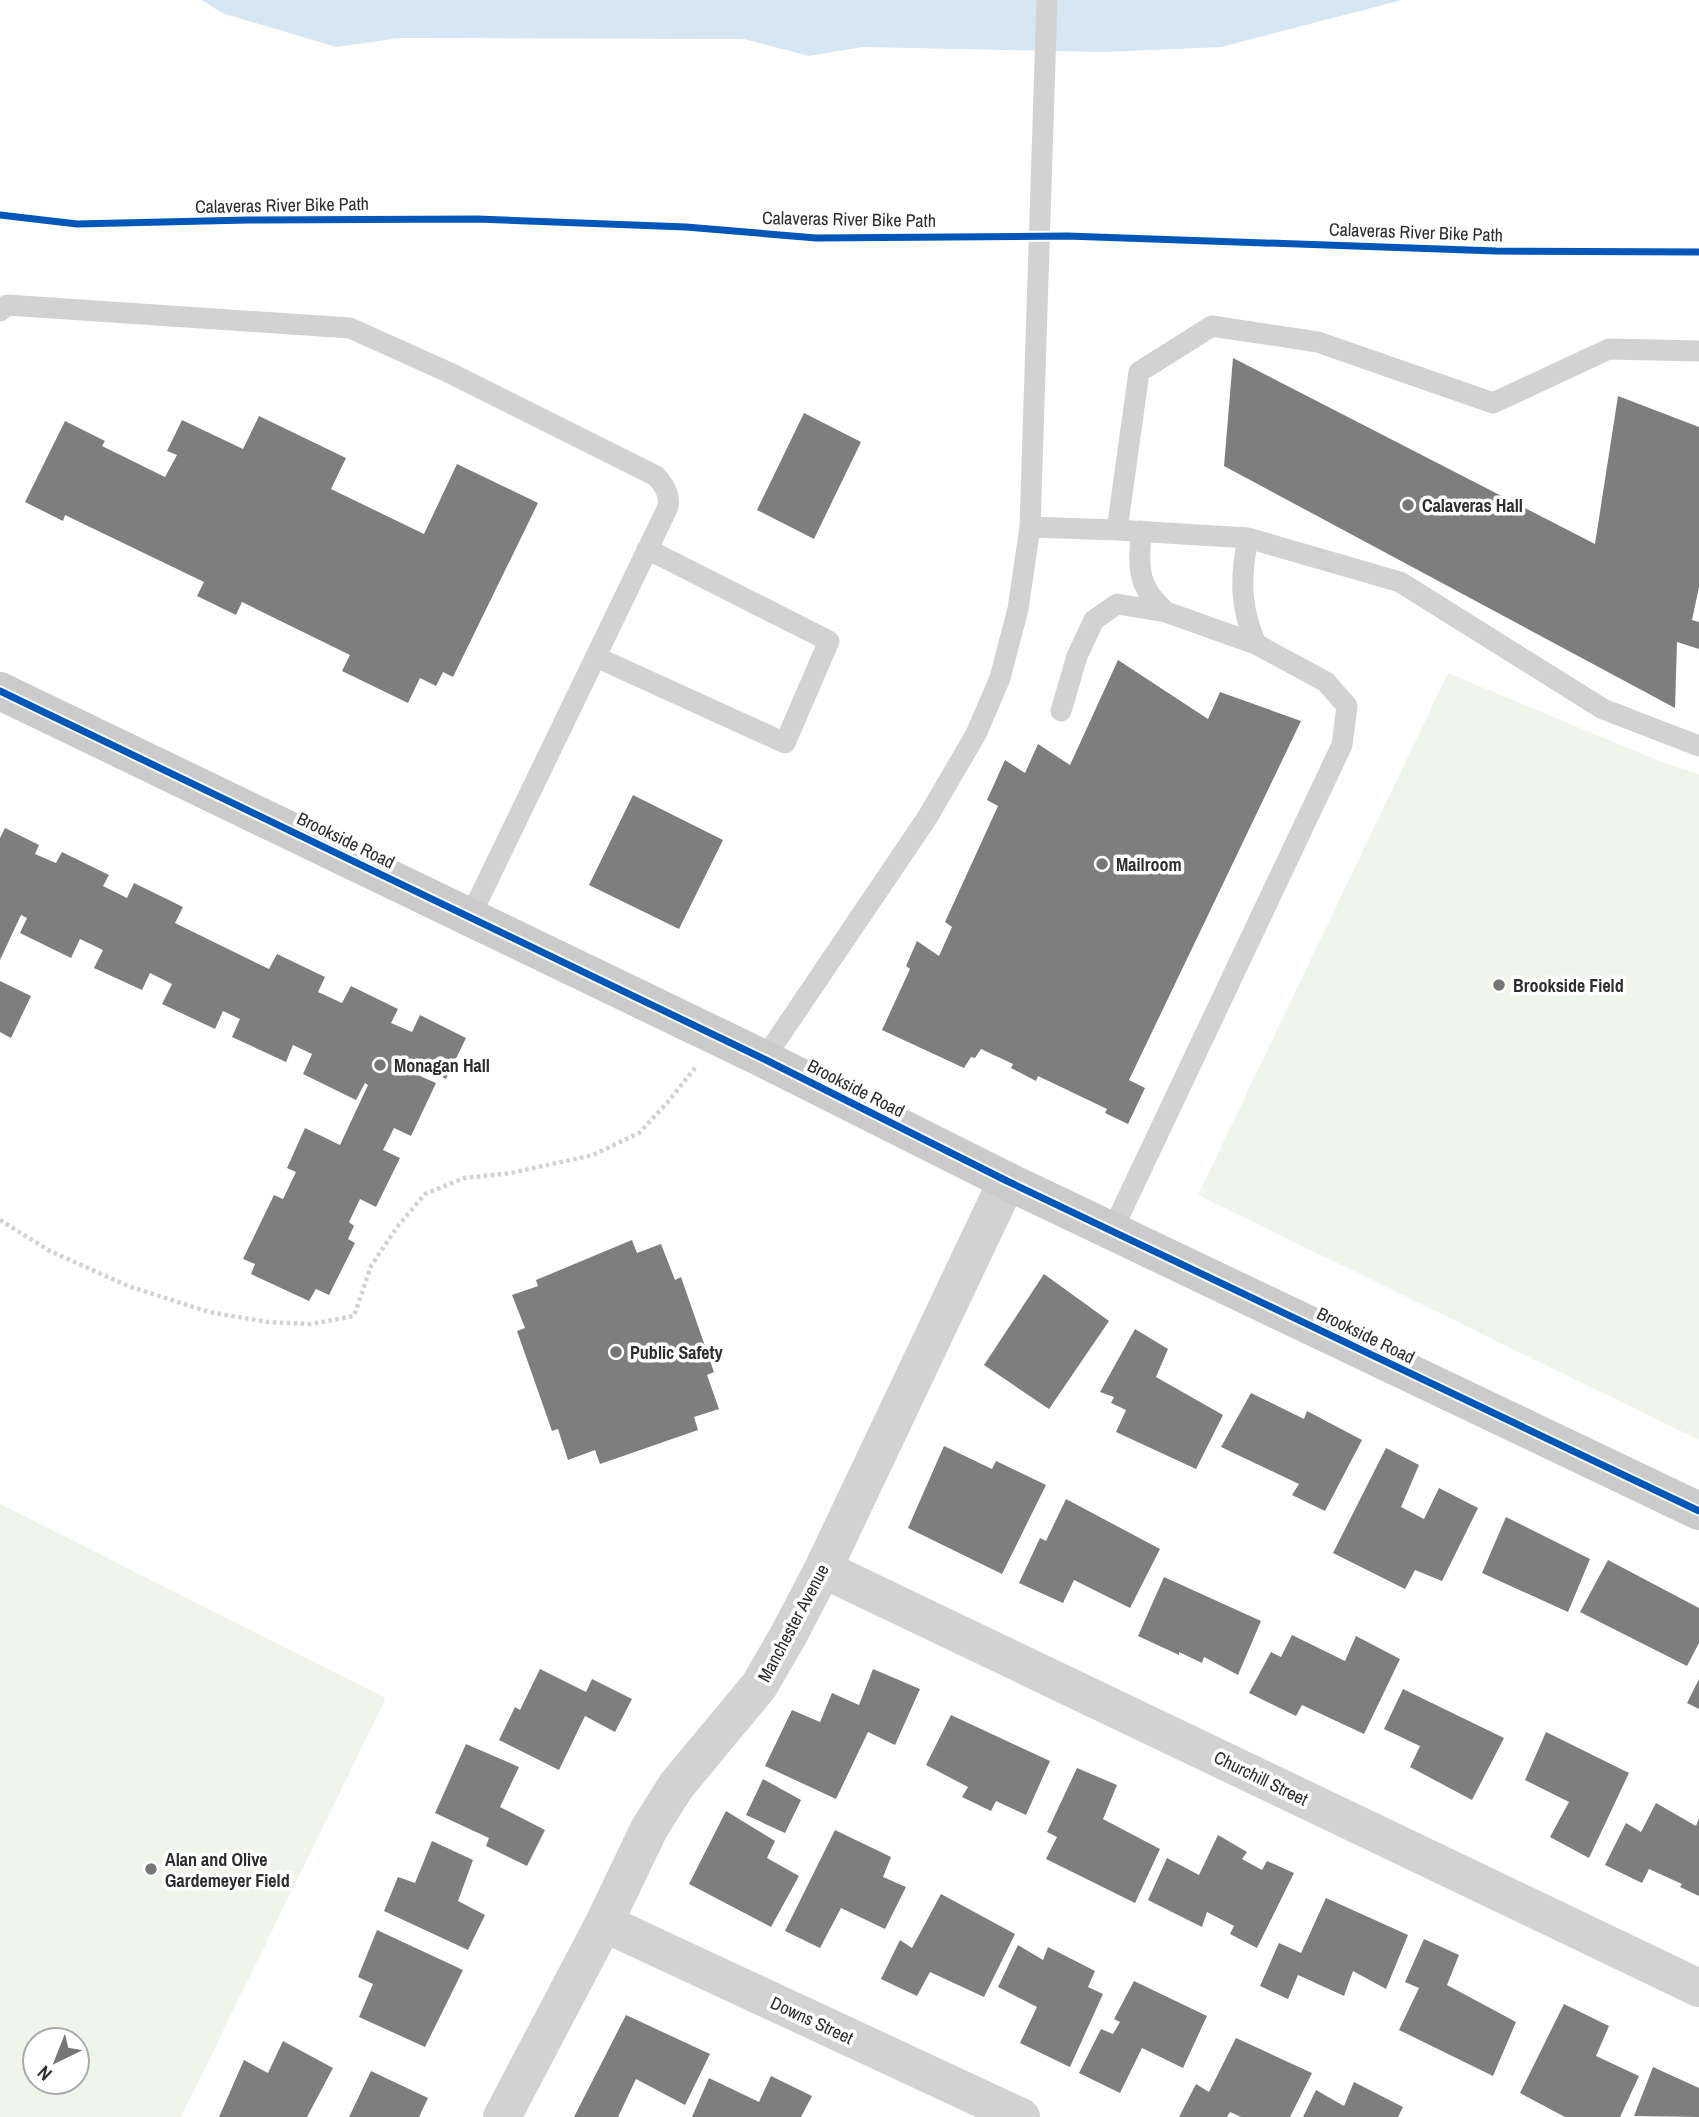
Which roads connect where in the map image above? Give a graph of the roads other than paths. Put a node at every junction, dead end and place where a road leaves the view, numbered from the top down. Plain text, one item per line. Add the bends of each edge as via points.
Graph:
1 (1047, 0) edge
2 (0, 311) edge
3 (1699, 351) edge
4 (1030, 527) junction
5 (1117, 530) junction
6 (1141, 531) junction
7 (1248, 538) junction
8 (647, 549) junction
9 (1166, 612) junction
10 (1256, 644) junction
11 (596, 657) junction
12 (0, 691) edge
13 (1061, 711) dead end
14 (1699, 747) edge
15 (470, 917) junction
16 (764, 1059) junction
17 (1007, 1181) junction
18 (1112, 1231) junction
19 (1699, 1511) edge
20 (822, 1569) junction
21 (604, 1923) junction
22 (1699, 1988) edge
23 (502, 2117) edge
24 (1021, 2117) edge

1 - 4 lane
2 - 8 lane via 7,305 351,328 656,475 669,497
3 - 5 lane via 1609,349 1493,403 1318,342 1213,326 1139,372
4 - 5 lane
4 - 16 lane via 1018,609 1000,678 976,734 928,818
5 - 6 lane
6 - 7 lane
6 - 9 lane via 1142,584
7 - 10 lane via 1242,596
7 - 14 lane via 1399,583 1603,709
8 - 11 lane
8 - 11 lane via 829,641 785,743
9 - 10 lane
9 - 13 lane via 1117,604 1094,620 1077,656
10 - 18 lane via 1326,682 1347,706 1342,745
11 - 15 lane
12 - 15 street, Brookside Road
15 - 16 street, Brookside Road
16 - 17 street, Brookside Road
17 - 18 street, Brookside Road
17 - 20 street, Manchester Avenue
18 - 19 street, Brookside Road
20 - 21 street, Manchester Avenue via 760,1686 676,1786 649,1829
20 - 22 street, Churchill Street
21 - 23 street, Manchester Avenue
21 - 24 street, Downs Street

